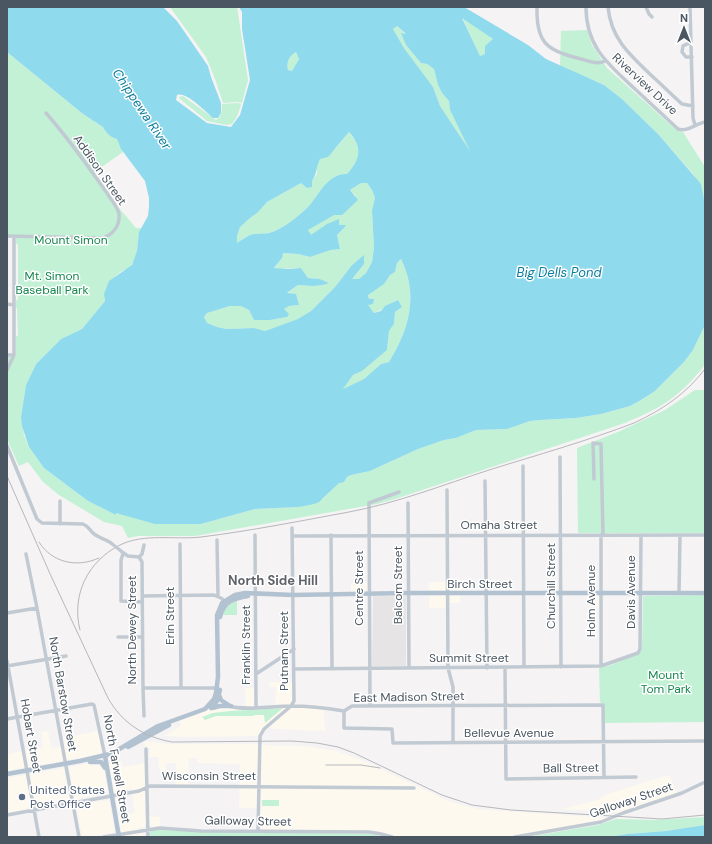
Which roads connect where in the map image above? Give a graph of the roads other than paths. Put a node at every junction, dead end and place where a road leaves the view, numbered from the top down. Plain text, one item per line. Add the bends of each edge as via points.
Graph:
1 (537, 7) edge
2 (586, 7) edge
3 (608, 7) edge
4 (646, 7) edge
5 (690, 7) edge
6 (652, 17) dead end
7 (691, 42) junction
8 (692, 57) junction
9 (605, 61) junction
10 (693, 106) junction
11 (46, 113) dead end
12 (705, 122) edge
13 (695, 125) junction
14 (7, 236) edge
15 (14, 237) junction
16 (7, 304) edge
17 (14, 305) junction
18 (14, 355) junction
19 (7, 356) edge
20 (7, 370) edge
21 (7, 446) edge
22 (560, 457) dead end
23 (523, 466) dead end
24 (594, 479) dead end
25 (485, 481) dead end
26 (448, 490) dead end
27 (399, 492) dead end
28 (60, 501) dead end
29 (408, 503) dead end
30 (60, 524) junction
31 (292, 528) dead end
32 (331, 535) junction
33 (369, 535) junction
34 (408, 535) junction
35 (448, 535) junction
36 (486, 535) junction
37 (523, 535) junction
38 (561, 535) junction
39 (602, 535) junction
40 (640, 535) junction
41 (680, 535) junction
42 (705, 535) edge
43 (255, 536) dead end
44 (293, 536) junction
45 (217, 540) dead end
46 (180, 544) dead end
47 (144, 545) dead end
48 (122, 553) junction
49 (26, 554) dead end
50 (139, 558) junction
51 (408, 593) junction
52 (601, 593) junction
53 (640, 593) junction
54 (679, 593) junction
55 (705, 593) edge
56 (256, 594) junction
57 (331, 594) junction
58 (369, 594) junction
59 (448, 594) junction
60 (486, 594) junction
61 (524, 594) junction
62 (560, 594) junction
63 (180, 595) junction
64 (293, 595) junction
65 (142, 596) junction
66 (218, 596) junction
67 (142, 602) junction
68 (226, 602) junction
69 (37, 608) junction
70 (7, 613) edge
71 (118, 637) dead end
72 (142, 637) junction
73 (294, 649) junction
74 (640, 649) joint
75 (66, 656) dead end
76 (47, 659) junction
77 (7, 661) edge
78 (7, 666) edge
79 (601, 666) junction
80 (524, 667) junction
81 (332, 668) junction
82 (369, 668) junction
83 (409, 668) junction
84 (448, 668) junction
85 (487, 668) junction
86 (505, 668) junction
87 (562, 668) junction
88 (294, 669) junction
89 (256, 674) junction
90 (143, 688) junction
91 (181, 688) junction
92 (219, 690) junction
93 (216, 700) junction
94 (505, 705) junction
95 (231, 706) junction
96 (291, 706) junction
97 (370, 706) junction
98 (453, 706) junction
99 (256, 707) junction
100 (56, 710) junction
101 (207, 711) junction
102 (344, 711) junction
103 (144, 716) dead end
104 (17, 717) junction
105 (7, 719) edge
106 (705, 741) edge
107 (603, 742) junction
108 (453, 743) junction
109 (506, 743) junction
110 (146, 749) dead end
111 (112, 754) junction
112 (105, 756) junction
113 (80, 761) junction
114 (66, 764) junction
115 (27, 770) junction
116 (108, 773) junction
117 (7, 774) edge
118 (604, 777) junction
119 (636, 777) dead end
120 (705, 782) edge
121 (258, 786) junction
122 (147, 788) junction
123 (414, 788) dead end
124 (112, 796) junction
125 (73, 802) junction
126 (34, 810) junction
127 (7, 815) edge
128 (147, 829) junction
129 (258, 831) junction
130 (119, 836) edge
131 (39, 837) edge
132 (79, 837) edge
133 (104, 837) edge
134 (148, 837) edge
135 (392, 837) edge
136 (515, 837) edge

1 - 9 street via 540,36 553,50 594,62
2 - 9 street, Riverview Drive via 591,38
3 - 10 street via 615,34 627,53 679,102
4 - 6 street
5 - 7 street
7 - 8 street
7 - 8 street via 683,46 682,52
8 - 10 street
9 - 13 street, Riverview Drive via 678,129 685,130
10 - 13 street
11 - 15 street, Addison Street via 93,172 118,209 118,225 113,233 103,238
12 - 13 street
14 - 15 street, Addison Street
15 - 17 street
16 - 17 street
17 - 18 street
18 - 19 street
18 - 20 street
21 - 30 street via 37,519 42,523
22 - 38 street, Churchill Street
23 - 37 street
24 - 39 street, Holm Avenue via 595,442 602,445
25 - 36 street
26 - 35 street
27 - 33 street, Centre Street via 369,503
28 - 30 street
29 - 34 street, Balcom Street
30 - 48 street, bridge via 88,526 93,534 105,539
31 - 44 street, Putnam Street
32 - 33 street, Omaha Street
32 - 44 street, Omaha Street
32 - 57 street
33 - 34 street, Omaha Street
33 - 58 street, Centre Street
34 - 35 street, Omaha Street
34 - 51 street, Balcom Street
35 - 36 street, Omaha Street
35 - 59 street
36 - 37 street, Omaha Street
36 - 60 street
37 - 38 street, Omaha Street
37 - 61 street
38 - 39 street, Omaha Street
38 - 62 street, Churchill Street
39 - 40 street, Omaha Street
39 - 52 street, Holm Avenue
40 - 41 street, Omaha Street
40 - 53 street, Davis Avenue
41 - 42 street, Omaha Street
41 - 54 street
43 - 56 street, Franklin Street
44 - 64 street, Putnam Street
45 - 66 street
46 - 63 street, Erin Street
47 - 50 street
48 - 50 street
48 - 67 street via 121,601
49 - 69 street, North Barstow Street
50 - 65 street, North Dewey Street via 142,562
51 - 58 main road, Birch Street
51 - 59 main road, Birch Street
51 - 83 street, Balcom Street
52 - 53 main road, Birch Street
52 - 62 main road, Birch Street
52 - 79 street, Holm Avenue
53 - 54 main road, Birch Street
53 - 74 street, Davis Avenue
54 - 55 main road, Birch Street
56 - 64 main road, Birch Street
56 - 68 main road, Birch Street
56 - 89 street, Franklin Street
57 - 58 main road, Birch Street
57 - 64 main road, Birch Street
57 - 81 street
58 - 82 street, Centre Street
59 - 60 main road, Birch Street
59 - 84 street
60 - 61 main road, Birch Street
60 - 85 street
61 - 62 main road, Birch Street
61 - 80 street
62 - 87 street, Churchill Street
63 - 65 street
63 - 66 street
63 - 91 street, Erin Street
64 - 73 street, Putnam Street
65 - 67 street, North Dewey Street
66 - 68 street
67 - 72 street, North Dewey Street
68 - 92 main road via 218,626
69 - 70 street
69 - 76 street, North Barstow Street
71 - 72 street
72 - 90 street, North Dewey Street
73 - 88 street, Putnam Street
73 - 89 street
74 - 79 street, Summit Street via 638,653
75 - 76 street
76 - 78 street
76 - 100 street, North Barstow Street
77 - 78 street, Hobart Street
78 - 104 street, Hobart Street
79 - 87 street, Summit Street
80 - 86 street, Summit Street
80 - 87 street, Summit Street
81 - 82 street, Summit Street
81 - 88 street, Summit Street
82 - 83 street, Summit Street
82 - 97 street, Centre Street
83 - 84 street, Summit Street
84 - 85 street, Summit Street
84 - 98 street via 453,686
85 - 86 street, Summit Street
86 - 94 street
88 - 96 street, Putnam Street via 294,702
89 - 99 street, Franklin Street
90 - 91 street
90 - 103 street, North Dewey Street
91 - 92 street
92 - 93 main road
92 - 95 main road via 221,700
93 - 95 street, East Madison Street
93 - 101 main road
93 - 111 main road via 205,709 158,726
94 - 98 street, East Madison Street
94 - 107 street, East Madison Street via 603,705
94 - 109 street
95 - 99 street, East Madison Street
95 - 101 main road via 218,706
96 - 99 street, East Madison Street
96 - 102 street, East Madison Street
96 - 121 street, Putnam Street via 260,734
97 - 98 street, East Madison Street
97 - 102 street, East Madison Street via 352,706
98 - 108 street
100 - 104 street
100 - 112 street, North Farwell Street via 94,705
100 - 114 street, North Barstow Street
101 - 111 main road via 165,726
102 - 108 street, Bellevue Avenue via 344,728 392,729 393,743
104 - 105 street
104 - 115 street, Hobart Street
106 - 107 street, Bellevue Avenue
107 - 109 street, Bellevue Avenue
107 - 118 street
108 - 109 street, Bellevue Avenue
109 - 118 street, Ball Street via 506,779
110 - 122 street
111 - 112 main road
112 - 113 main road
112 - 116 main road, North Farwell Street
113 - 114 main road
113 - 116 main road via 103,763
114 - 115 main road
114 - 125 street, North Barstow Street
115 - 117 main road
115 - 126 street, Hobart Street
116 - 124 main road, North Farwell Street
118 - 119 street, Ball Street
120 - 136 street, Galloway Street via 682,793 601,822
121 - 122 street, Wisconsin Street
121 - 123 street, Wisconsin Street
121 - 129 street, Putnam Street
122 - 124 street, Wisconsin Street
122 - 128 street
124 - 125 street, Wisconsin Street
124 - 130 main road, North Farwell Street
125 - 126 street, Wisconsin Street
125 - 132 street, North Barstow Street
126 - 127 street, Wisconsin Street
126 - 131 street, Hobart Street
128 - 129 street, Galloway Street
128 - 130 street, Galloway Street
128 - 134 street
129 - 135 street, Galloway Street via 369,832
130 - 133 street, Galloway Street

